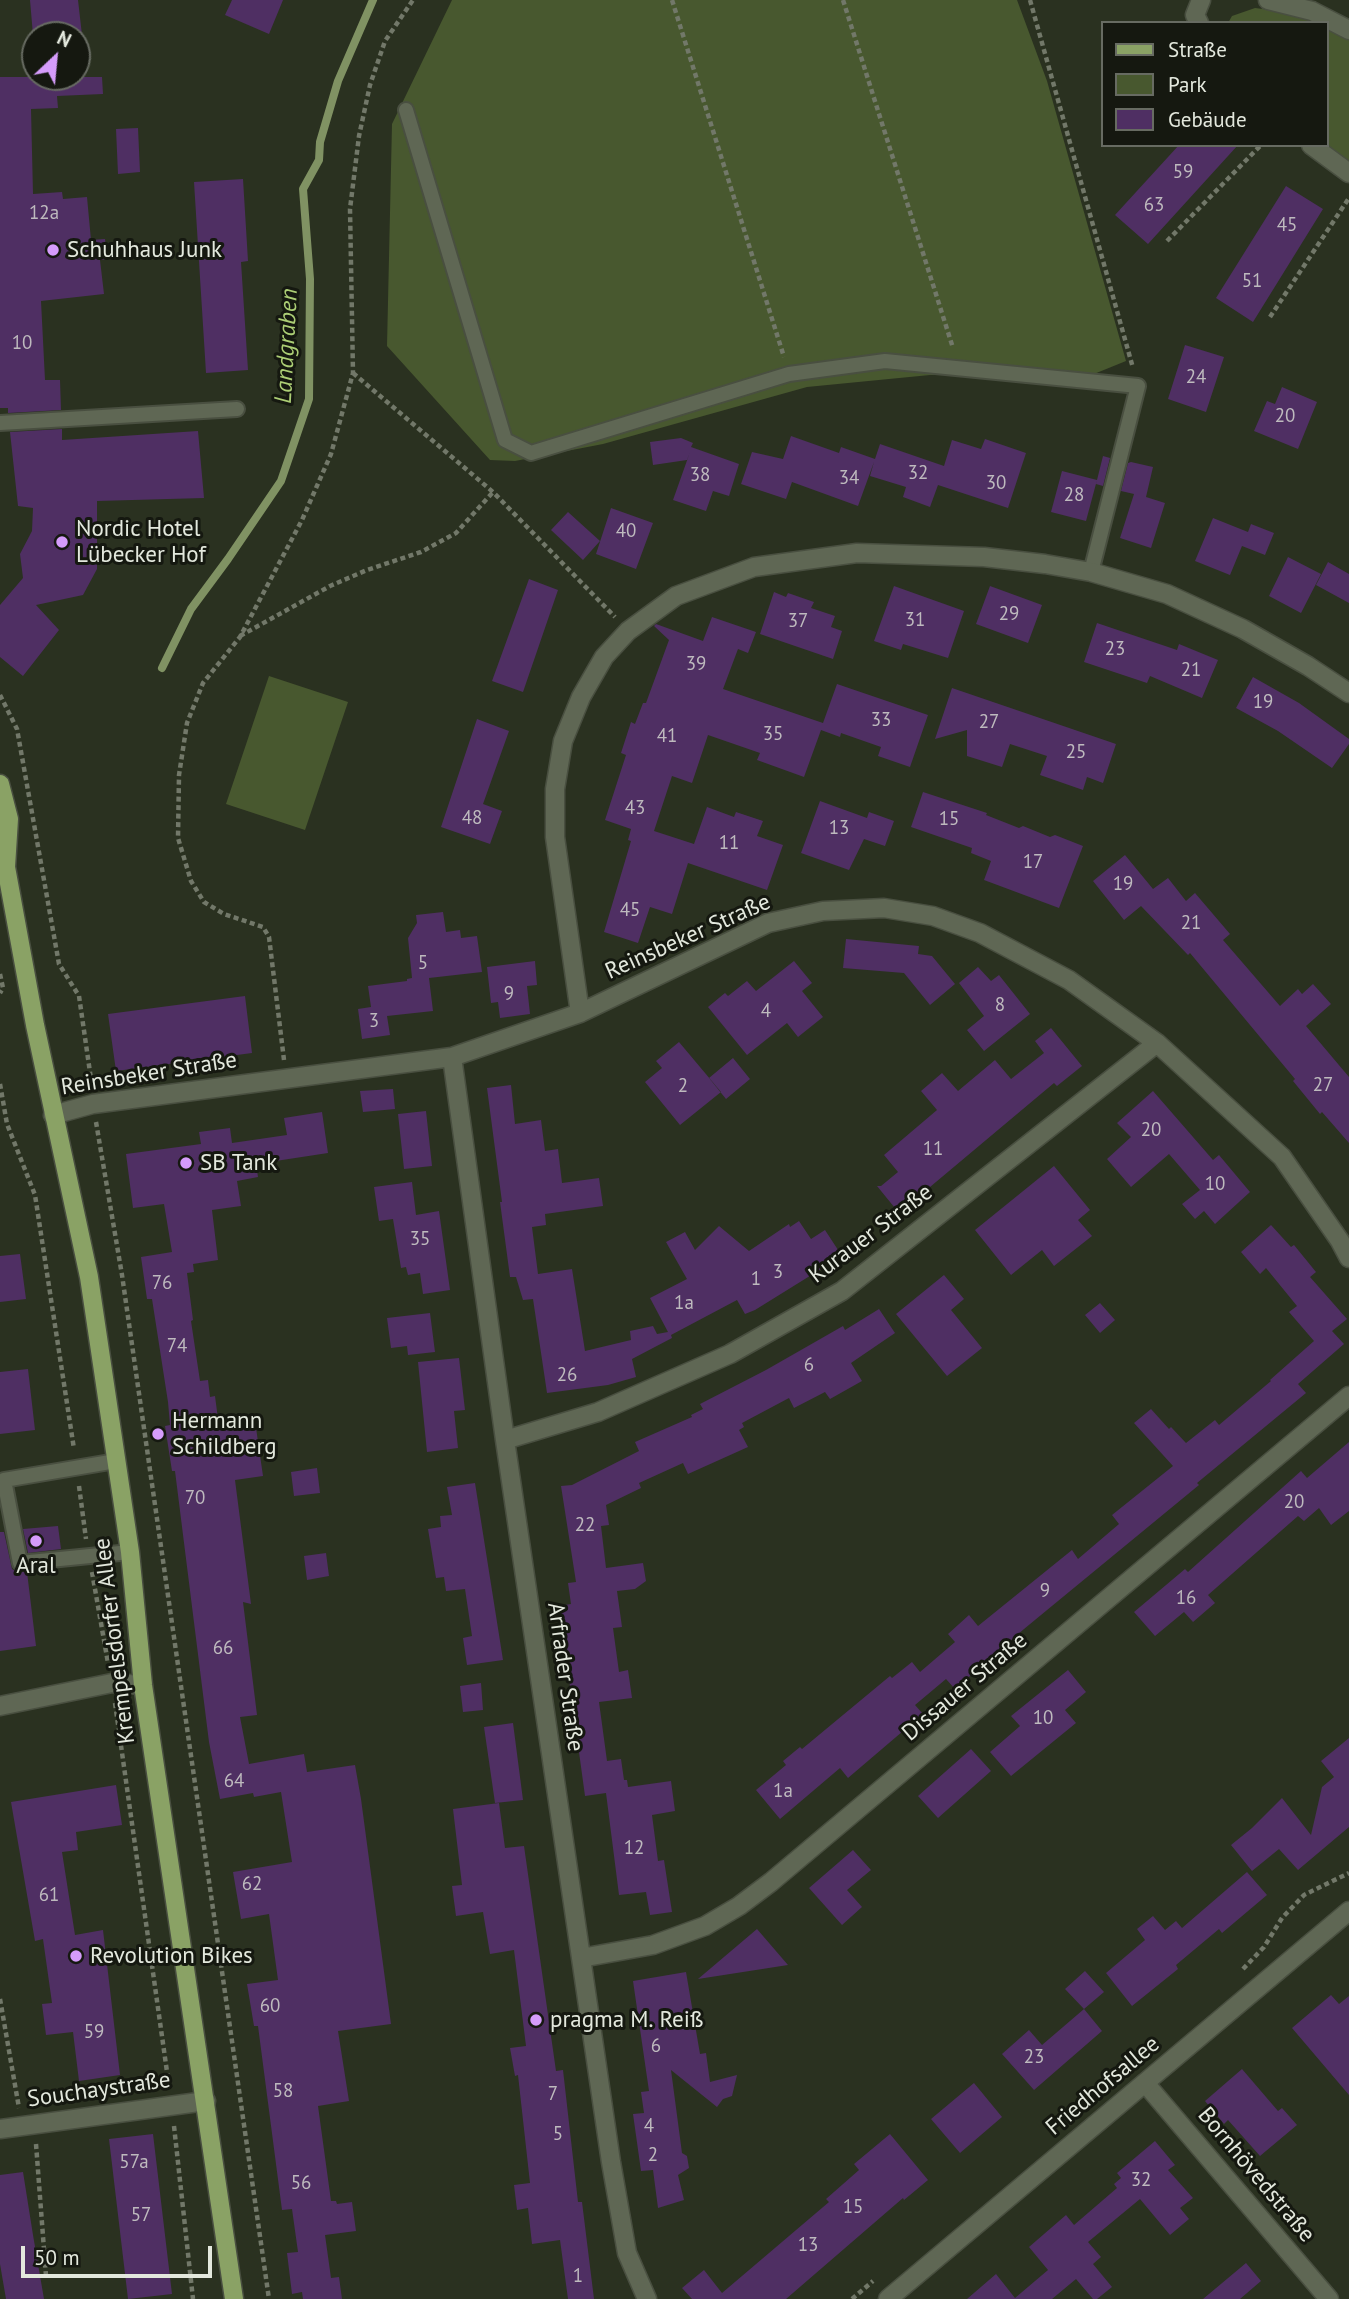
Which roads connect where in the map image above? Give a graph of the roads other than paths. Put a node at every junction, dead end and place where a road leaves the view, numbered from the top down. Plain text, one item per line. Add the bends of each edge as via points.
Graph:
1 (1201, 0) edge
2 (1268, 0) edge
3 (1198, 21) edge
4 (1349, 30) edge
5 (406, 110) dead end
6 (1314, 147) edge
7 (1349, 173) edge
8 (237, 409) dead end
9 (0, 423) edge
10 (1091, 572) junction
11 (1349, 693) edge
12 (0, 784) edge
13 (3, 862) edge
14 (580, 1013) junction
15 (1157, 1043) junction
16 (452, 1057) junction
17 (53, 1115) junction
18 (1349, 1258) edge
19 (1349, 1396) edge
20 (505, 1440) junction
21 (116, 1461) junction
22 (130, 1552) junction
23 (143, 1685) junction
24 (0, 1706) edge
25 (1349, 1911) edge
26 (581, 1958) junction
27 (1145, 2083) junction
28 (205, 2101) junction
29 (0, 2129) edge
30 (234, 2299) edge
31 (648, 2299) edge
32 (888, 2299) edge
33 (1329, 2299) edge

1 - 3 street via 1195,15
2 - 4 street via 1312,11
5 - 10 lane via 505,440 531,453 789,374 885,361 1138,386
6 - 7 street
8 - 9 lane
10 - 11 street via 1167,594 1243,629
10 - 14 street via 984,557 857,553 754,567 676,596 628,631 604,657 581,697 563,741 555,789 556,848
12 - 13 main road, Krempelsdorfer Allee via 9,818
13 - 17 main road, Krempelsdorfer Allee
14 - 15 street, Reinsbeker Straße via 768,923 822,911 884,908 933,916 980,933 1069,981
14 - 16 street, Reinsbeker Straße
15 - 18 street, Reinsbeker Straße via 1282,1157
15 - 20 street, Kurauer Straße via 842,1291 718,1359 598,1412
16 - 17 street, Reinsbeker Straße via 93,1104
16 - 20 street, Arfrader Straße
17 - 21 main road, Krempelsdorfer Allee via 89,1277
19 - 26 street, Dissauer Straße via 739,1906 705,1926 653,1945
20 - 26 street, Arfrader Straße
21 - 22 main road, Krempelsdorfer Allee
21 - 22 lane via 4,1480 20,1563
22 - 23 main road, Krempelsdorfer Allee
23 - 24 street via 112,1683
23 - 28 main road, Krempelsdorfer Allee
25 - 27 street, Friedhofsallee
26 - 31 street, Arfrader Straße via 627,2253
27 - 32 street, Friedhofsallee
27 - 33 street, Bornhövedstraße
28 - 29 street, Souchaystraße
28 - 30 main road, Krempelsdorfer Allee

